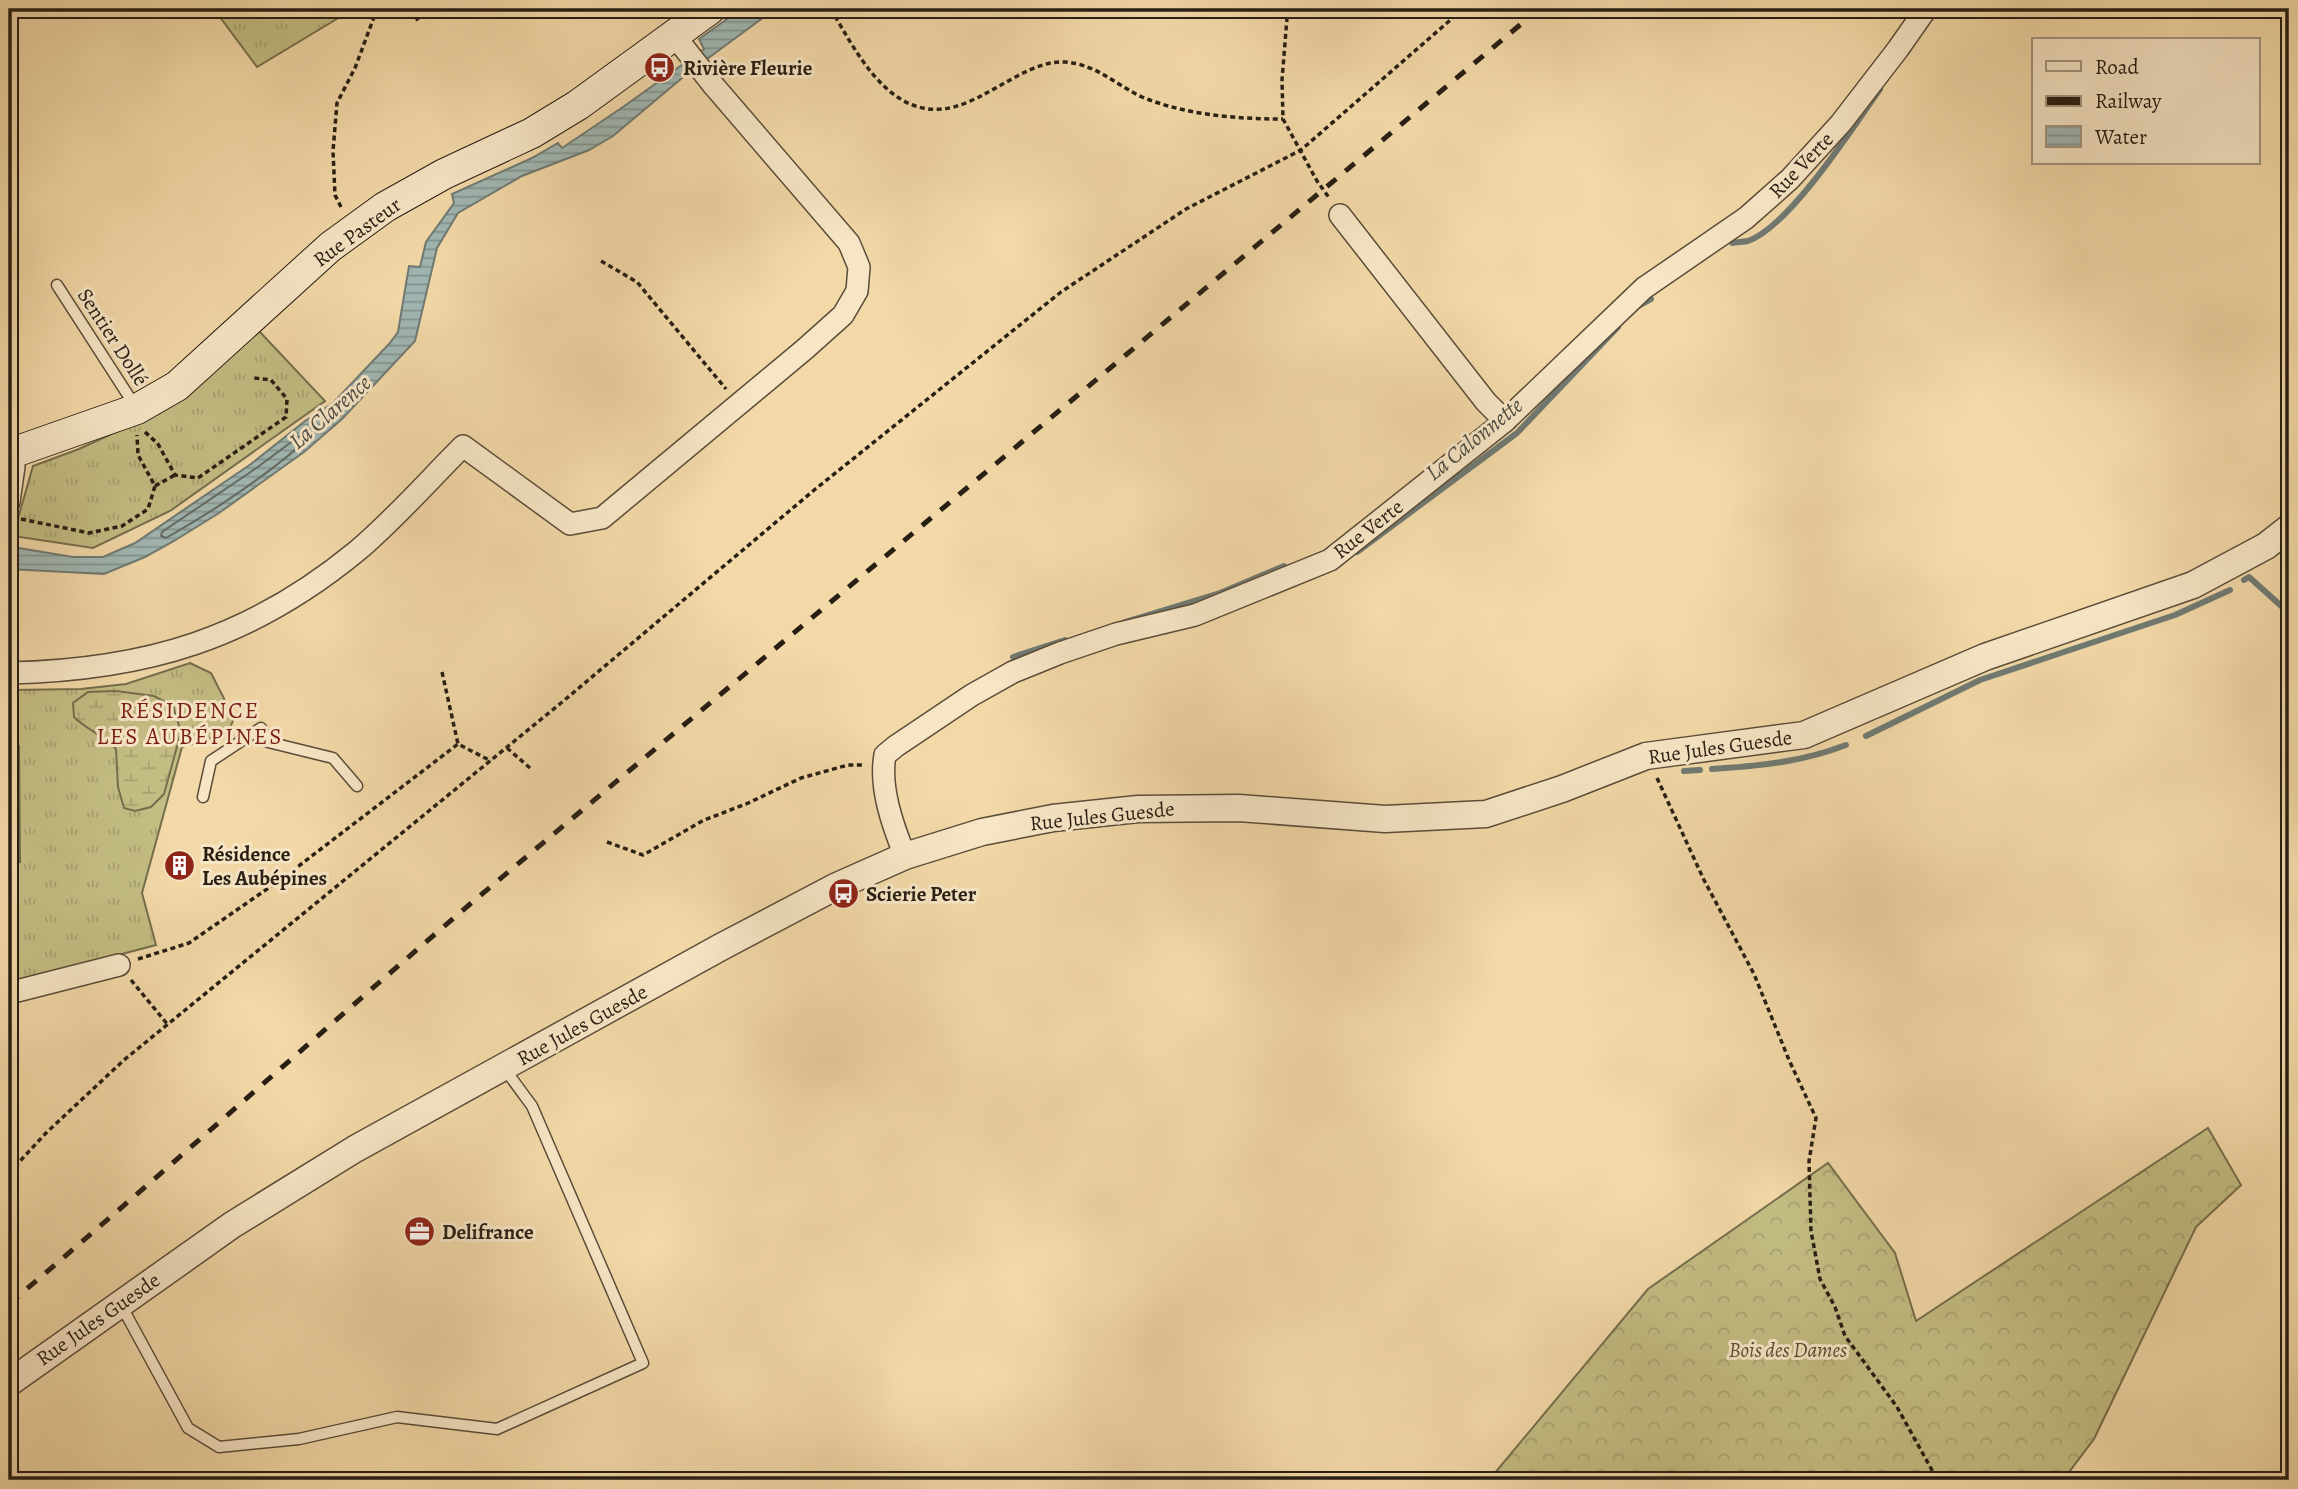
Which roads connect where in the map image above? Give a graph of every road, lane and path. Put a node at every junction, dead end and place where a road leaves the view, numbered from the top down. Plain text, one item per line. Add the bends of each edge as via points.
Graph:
1 (377, 9) edge
2 (411, 9) edge
3 (710, 9) edge
4 (831, 9) edge
5 (1290, 9) edge
6 (1463, 9) edge
7 (1926, 9) edge
8 (419, 22) dead end
9 (688, 52) junction
10 (1283, 119) junction
11 (1301, 150) junction
12 (1335, 206) joint
13 (353, 230) junction
14 (601, 261) dead end
15 (57, 285) dead end
16 (254, 378) dead end
17 (731, 410) junction
18 (137, 421) junction
19 (1505, 421) junction
20 (158, 444) dead end
21 (9, 455) edge
22 (174, 475) junction
23 (155, 486) junction
24 (14, 510) edge
25 (2289, 528) edge
26 (442, 672) dead end
27 (9, 673) edge
28 (458, 744) junction
29 (507, 748) junction
30 (1646, 756) junction
31 (491, 761) junction
32 (884, 764) junction
33 (530, 768) dead end
34 (357, 786) dead end
35 (203, 797) dead end
36 (607, 842) dead end
37 (905, 856) junction
38 (119, 965) junction
39 (9, 993) edge
40 (168, 1025) junction
41 (505, 1068) junction
42 (9, 1173) edge
43 (120, 1303) junction
44 (9, 1383) edge
45 (1931, 1480) edge

1 - 13 path via 337,103 335,195
2 - 8 path
3 - 9 main road, Rue Pasteur
4 - 10 path via 859,58 883,87 910,106 938,110 966,103 1037,66 1065,62 1093,68 1172,108
5 - 10 path
6 - 11 path
7 - 19 street, Rue Verte via 1841,123 1790,179 1746,218 1644,288
9 - 13 main road, Rue Pasteur via 444,174
9 - 17 street via 849,243 859,267 857,291 843,315
10 - 11 path
11 - 12 path
11 - 29 path via 1186,209 1061,292 813,491
12 - 19 street
13 - 18 main road, Rue Pasteur
14 - 17 path via 637,282
15 - 18 lane, Sentier Dollé
16 - 22 path via 271,380 287,400 286,417 198,478
17 - 27 street via 602,518 570,524 463,446 359,549 261,617 176,651 121,664
18 - 21 main road, Rue Pasteur
18 - 23 path via 138,454
19 - 32 street, Rue Verte via 1330,560 1195,615 1116,634 1013,672 916,731 886,755
20 - 22 path
21 - 24 street via 14,466
22 - 23 path
23 - 24 path via 148,509 122,526 89,533
25 - 30 street, Rue Jules Guesde via 2266,546 2193,585 1985,657 1804,735
26 - 28 path
28 - 31 path
28 - 38 path via 283,878 188,943
29 - 31 path
29 - 33 path
30 - 37 street, Rue Jules Guesde via 1486,814 1385,819 1238,807 1138,809 982,832
30 - 45 path via 1754,974 1816,1118 1810,1161 1811,1231 1820,1279 1845,1336 1898,1407 1933,1472
31 - 40 path
32 - 36 path via 848,765 801,778 704,820 643,855
32 - 37 street via 889,805
34 - 35 lane via 333,758 268,742 261,728 211,761
37 - 41 street, Rue Jules Guesde via 721,947
38 - 39 street
38 - 40 path
40 - 42 path via 95,1087
41 - 43 street, Rue Jules Guesde via 307,1178
41 - 43 lane via 533,1106 643,1363 497,1429 397,1417 299,1439 219,1447 188,1428
43 - 44 street, Rue Jules Guesde

